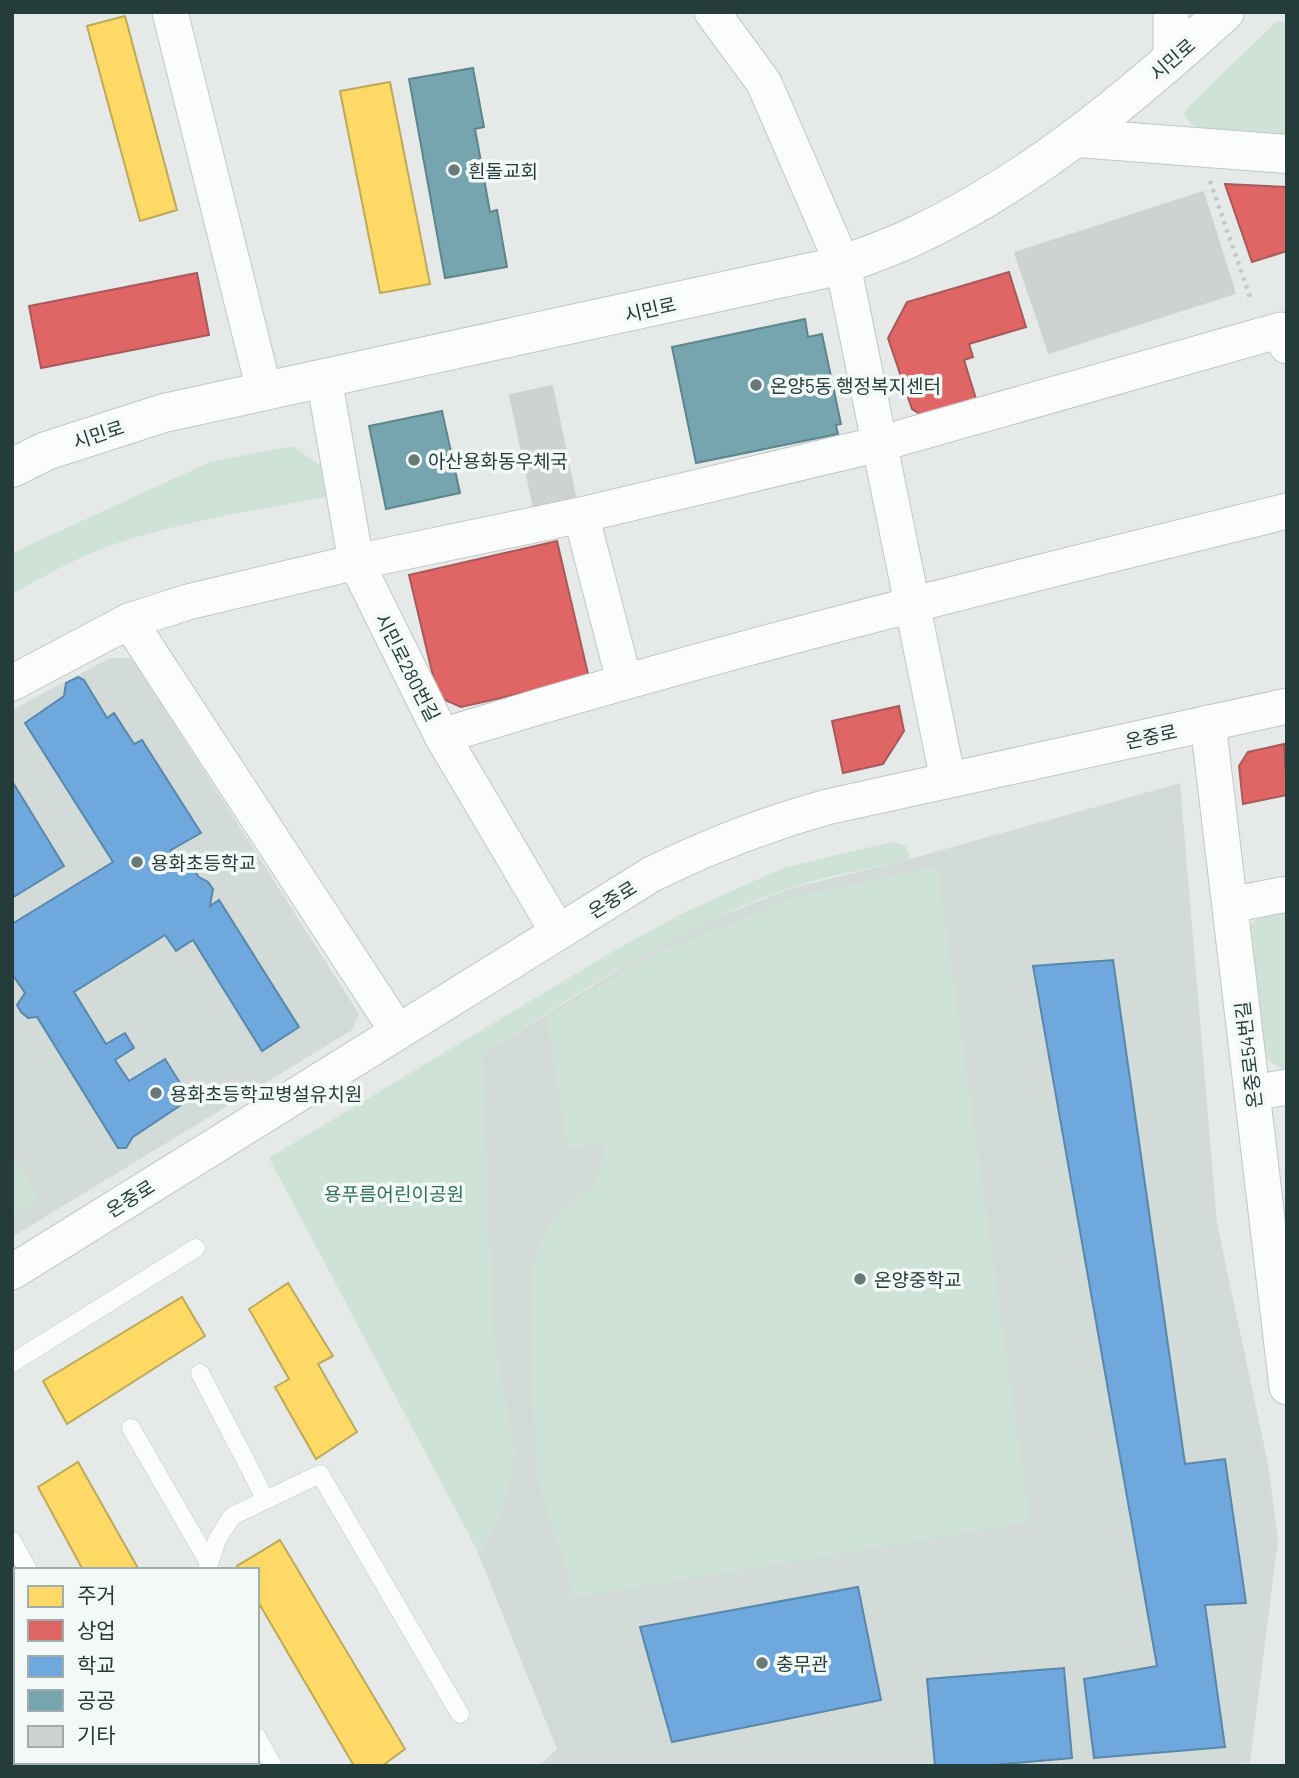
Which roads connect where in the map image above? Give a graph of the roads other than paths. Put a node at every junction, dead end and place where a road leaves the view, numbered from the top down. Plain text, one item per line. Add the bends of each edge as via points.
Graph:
1 (170, 12) edge
2 (712, 12) edge
3 (1171, 12) edge
4 (1225, 12) edge
5 (1171, 61) junction
6 (1078, 138) junction
7 (1287, 154) edge
8 (843, 265) junction
9 (1287, 346) edge
10 (324, 378) junction
11 (264, 390) junction
12 (879, 444) junction
13 (12, 468) edge
14 (1287, 511) edge
15 (581, 515) junction
16 (356, 562) junction
17 (912, 604) junction
18 (129, 621) junction
19 (624, 680) junction
20 (12, 683) edge
21 (1287, 706) edge
22 (1208, 723) junction
23 (442, 736) junction
24 (948, 780) junction
25 (1287, 894) edge
26 (1230, 905) junction
27 (558, 932) junction
28 (398, 1032) junction
29 (1287, 1087) edge
30 (1253, 1093) junction
31 (196, 1248) dead end
32 (1279, 1253) edge
33 (12, 1272) edge
34 (12, 1363) edge
35 (200, 1373) dead end
36 (1287, 1387) edge
37 (131, 1428) dead end
38 (266, 1500) junction
39 (12, 1541) edge
40 (208, 1566) edge
41 (28, 1568) edge
42 (460, 1714) dead end
43 (259, 1741) edge
44 (273, 1766) edge

1 - 11 street
2 - 8 street via 764,83
3 - 5 street
4 - 5 main road, 시민로
5 - 6 main road, 시민로
6 - 7 main road
6 - 8 main road, 시민로 via 917,236
8 - 10 main road, 시민로
8 - 12 street
9 - 12 street via 1281,330
10 - 11 main road, 시민로
10 - 16 street, 시민로280번길
11 - 13 main road, 시민로 via 164,413 46,451
12 - 15 street
12 - 17 street
14 - 17 street
15 - 16 street
15 - 19 street
16 - 18 street via 188,602
16 - 23 street, 시민로280번길
17 - 19 street
17 - 24 street
18 - 20 street
18 - 28 street
19 - 23 street
21 - 22 street, 온중로
22 - 24 street, 온중로
22 - 26 street, 온중로54번길
23 - 27 street, 시민로280번길
24 - 27 street, 온중로 via 827,807 706,847
25 - 26 street
26 - 30 street, 온중로54번길
27 - 28 street, 온중로
28 - 33 street, 온중로
29 - 30 street
30 - 32 street, 온중로54번길
31 - 34 lane
32 - 36 street, 온중로54번길
35 - 38 lane
37 - 40 lane
38 - 40 lane via 232,1516
38 - 42 lane via 320,1474
39 - 41 lane
43 - 44 lane

